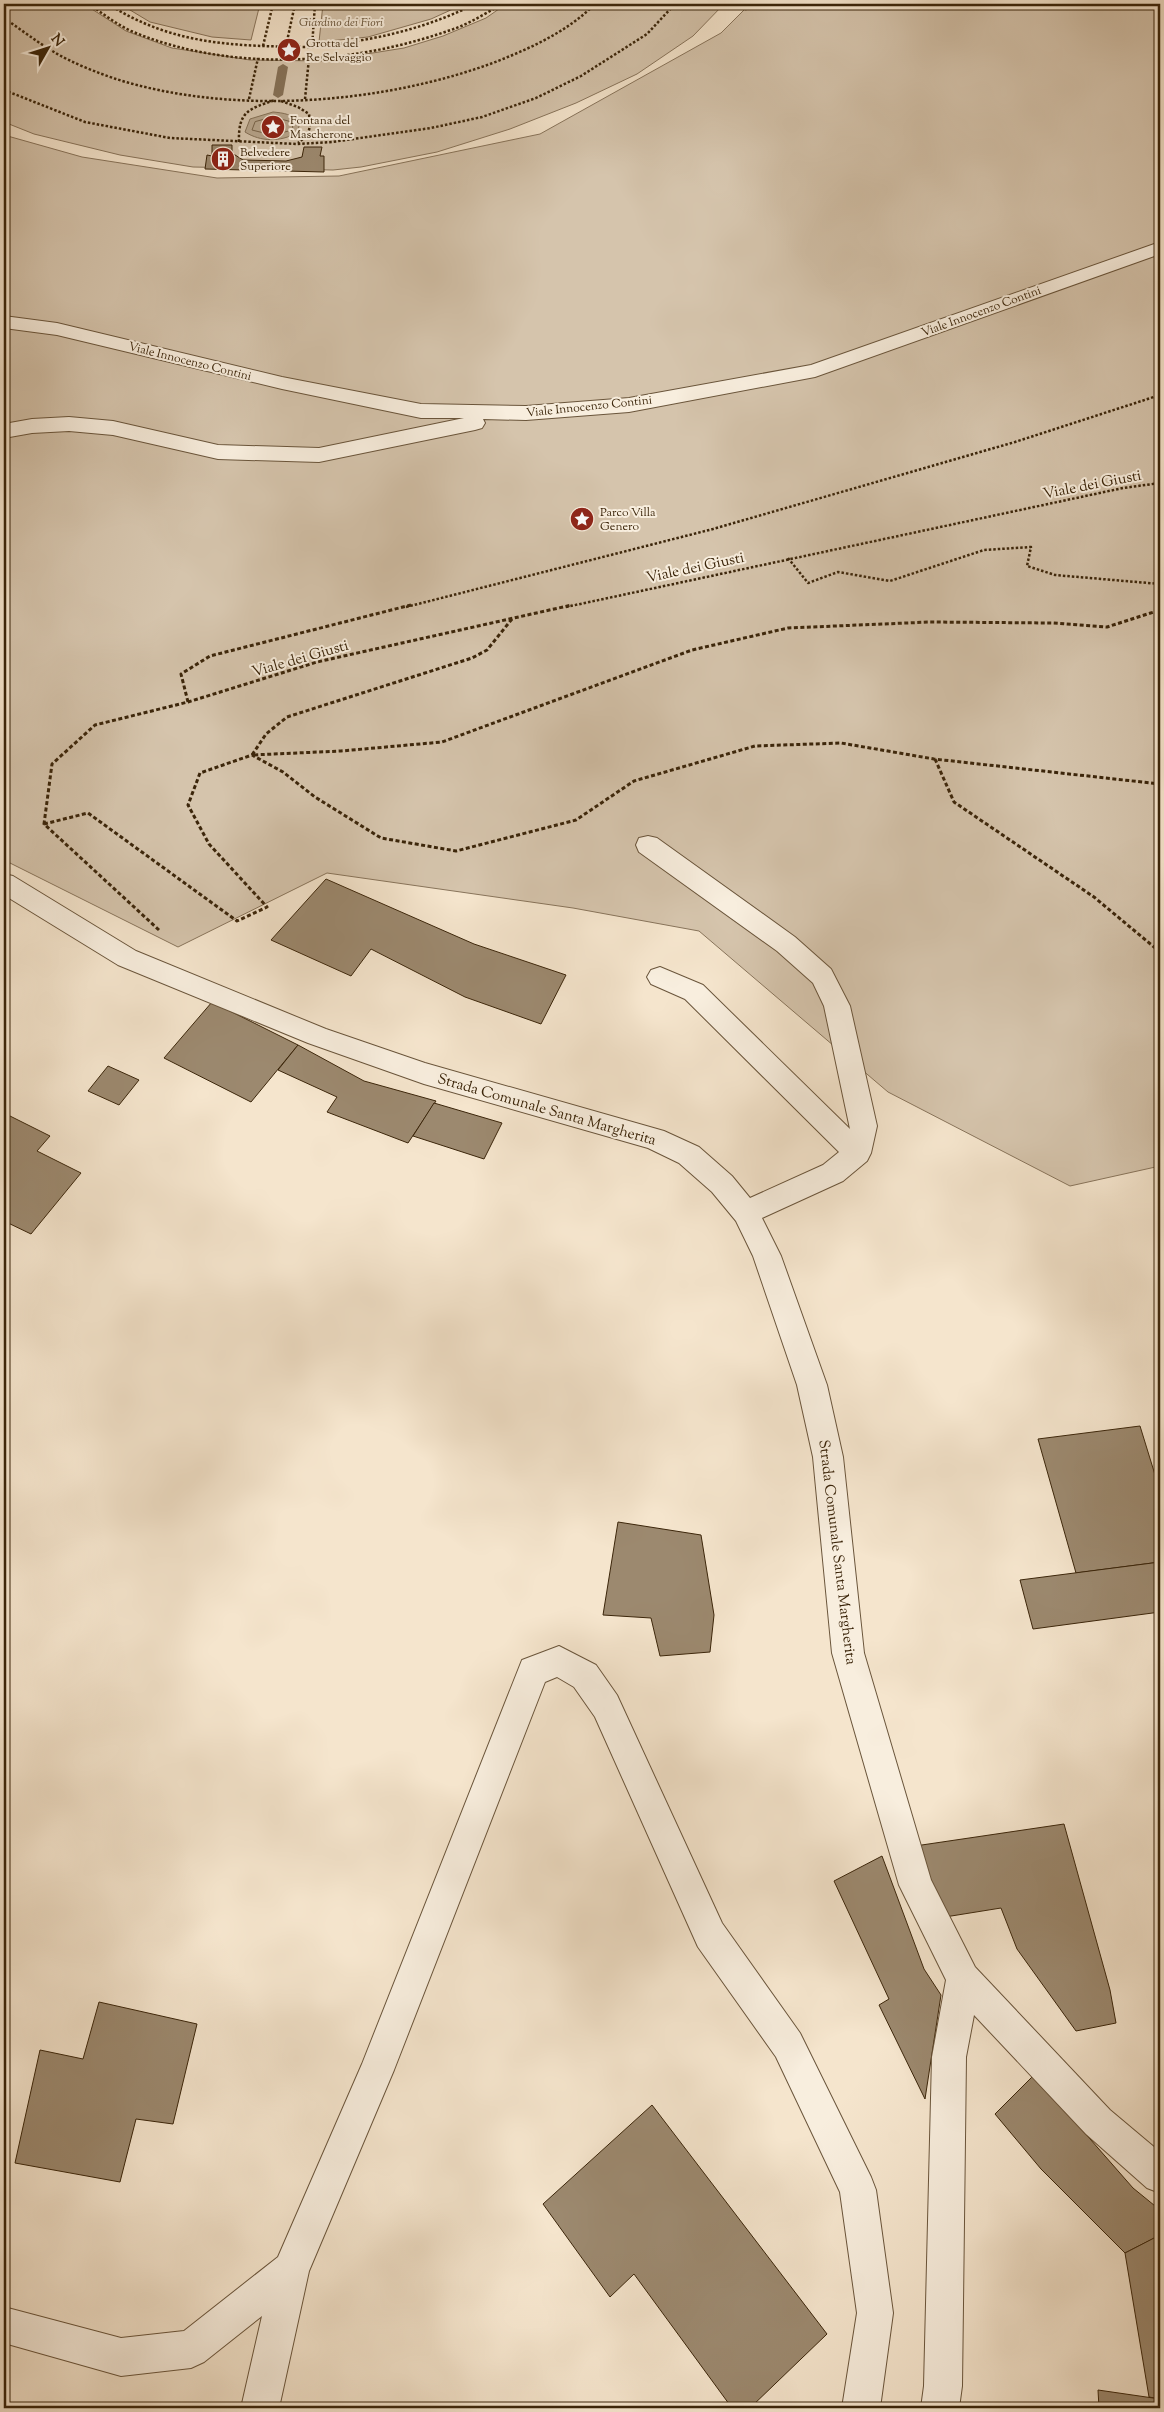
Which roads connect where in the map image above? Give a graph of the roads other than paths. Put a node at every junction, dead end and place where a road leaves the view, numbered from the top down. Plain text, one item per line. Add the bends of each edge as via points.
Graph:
1 (1160, 248) edge
2 (4, 322) edge
3 (526, 413) junction
4 (4, 432) edge
5 (648, 845) dead end
6 (4, 883) edge
7 (660, 977) dead end
8 (857, 1153) junction
9 (746, 1213) junction
10 (962, 1979) junction
11 (1160, 2175) edge
12 (291, 2270) junction
13 (4, 2325) edge
14 (260, 2408) edge
15 (860, 2408) edge
16 (940, 2408) edge

1 - 3 street, Viale Innocenzo Contini via 814,371 629,404
2 - 3 street, Viale Innocenzo Contini via 58,329 282,383 421,411
3 - 4 street via 319,455 218,452 113,428 69,424 32,426
5 - 8 street via 786,944 822,976 837,1006 864,1126
6 - 9 street, Strada Comunale Santa Margherita via 127,958 317,1036 424,1073 654,1139 689,1155 722,1184
7 - 8 street via 694,992
8 - 9 street via 833,1173
9 - 10 street, Strada Comunale Santa Margherita via 767,1256 812,1385 828,1457 848,1652 870,1734 916,1884
10 - 11 street, Strada Comunale Santa Margherita via 1098,2122
10 - 16 street via 949,2057
12 - 13 street via 191,2349 121,2358
12 - 14 street
12 - 15 street via 376,2070 533,1670 559,1661 585,1676 606,1706 710,1935 788,2045 858,2190 875,2313

